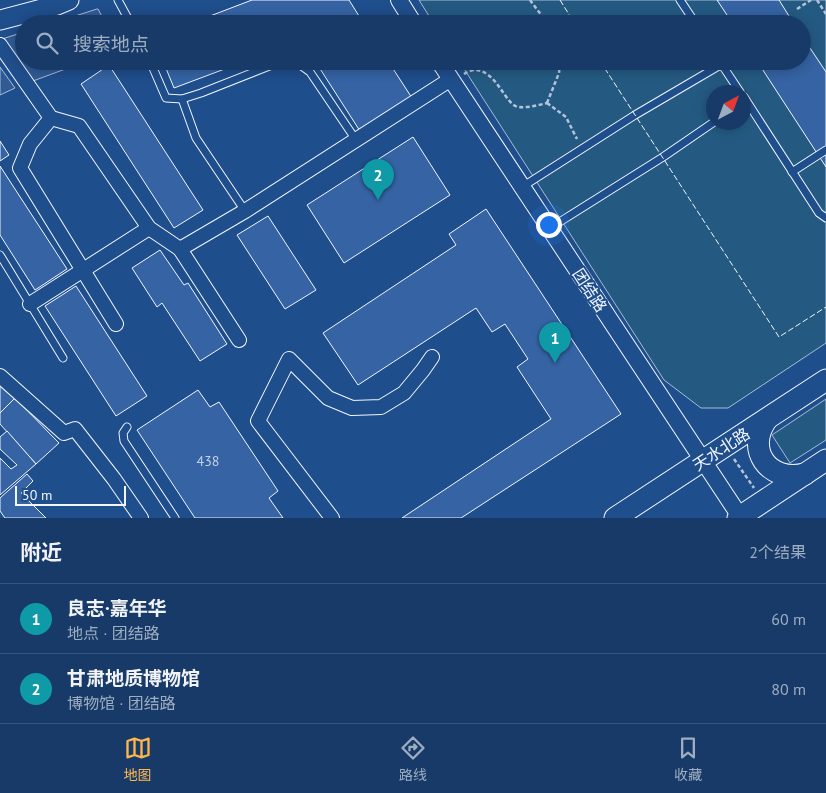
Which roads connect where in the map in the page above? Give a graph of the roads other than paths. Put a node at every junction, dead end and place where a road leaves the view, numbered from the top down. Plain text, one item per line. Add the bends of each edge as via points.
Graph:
1 (69, 0) edge
2 (118, 0) edge
3 (399, 0) edge
4 (680, 0) edge
5 (19, 15) edge
6 (126, 15) edge
7 (408, 15) edge
8 (690, 15) edge
9 (15, 16) edge
10 (0, 20) edge
11 (0, 45) edge
12 (15, 66) edge
13 (17, 70) edge
14 (154, 70) edge
15 (259, 70) edge
16 (307, 70) edge
17 (445, 70) edge
18 (708, 70) edge
19 (726, 70) edge
20 (451, 79) junction
21 (736, 85) edge
22 (182, 99) junction
23 (751, 110) edge
24 (51, 118) junction
25 (706, 127) edge
26 (356, 140) junction
27 (826, 150) edge
28 (792, 172) junction
29 (522, 187) junction
30 (245, 211) junction
31 (826, 218) edge
32 (149, 228) junction
33 (550, 228) junction
34 (180, 249) junction
35 (0, 256) edge
36 (83, 270) junction
37 (30, 304) junction
38 (116, 324) dead end
39 (239, 340) dead end
40 (432, 357) dead end
41 (63, 358) dead end
42 (0, 376) edge
43 (826, 380) edge
44 (767, 419) junction
45 (128, 427) dead end
46 (703, 460) junction
47 (826, 460) edge
48 (805, 474) junction
49 (141, 518) edge
50 (175, 518) edge
51 (332, 518) edge
52 (615, 518) edge
53 (740, 518) edge

1 - 5 main road
2 - 6 lane
3 - 7 street
4 - 8 lane
9 - 10 main road
11 - 12 street
13 - 24 street
14 - 22 lane via 166,98
15 - 22 lane
16 - 26 lane
17 - 20 street, 团结路
18 - 29 lane
19 - 21 lane
20 - 26 street
20 - 29 street, 团结路
22 - 30 lane via 196,138
23 - 28 lane
24 - 32 street via 79,126
24 - 36 street via 30,144 20,168
25 - 33 lane
26 - 30 street
27 - 28 lane
28 - 31 lane via 818,213
29 - 33 street, 团结路
30 - 34 street
32 - 34 street
32 - 36 street
33 - 46 street, 团结路
34 - 39 street
35 - 37 lane
36 - 37 street
36 - 38 street
37 - 41 lane
40 - 51 street via 404,393 382,407 352,408 328,398 288,359 258,421
42 - 49 street via 64,433 75,429
43 - 44 main road, 天水北路
44 - 46 main road, 天水北路
44 - 48 main road via 759,434 762,459 773,471 781,474
45 - 50 lane via 123,433 124,441
46 - 52 main road, 天水北路
46 - 53 street, 团结路
47 - 48 main road
48 - 53 main road

